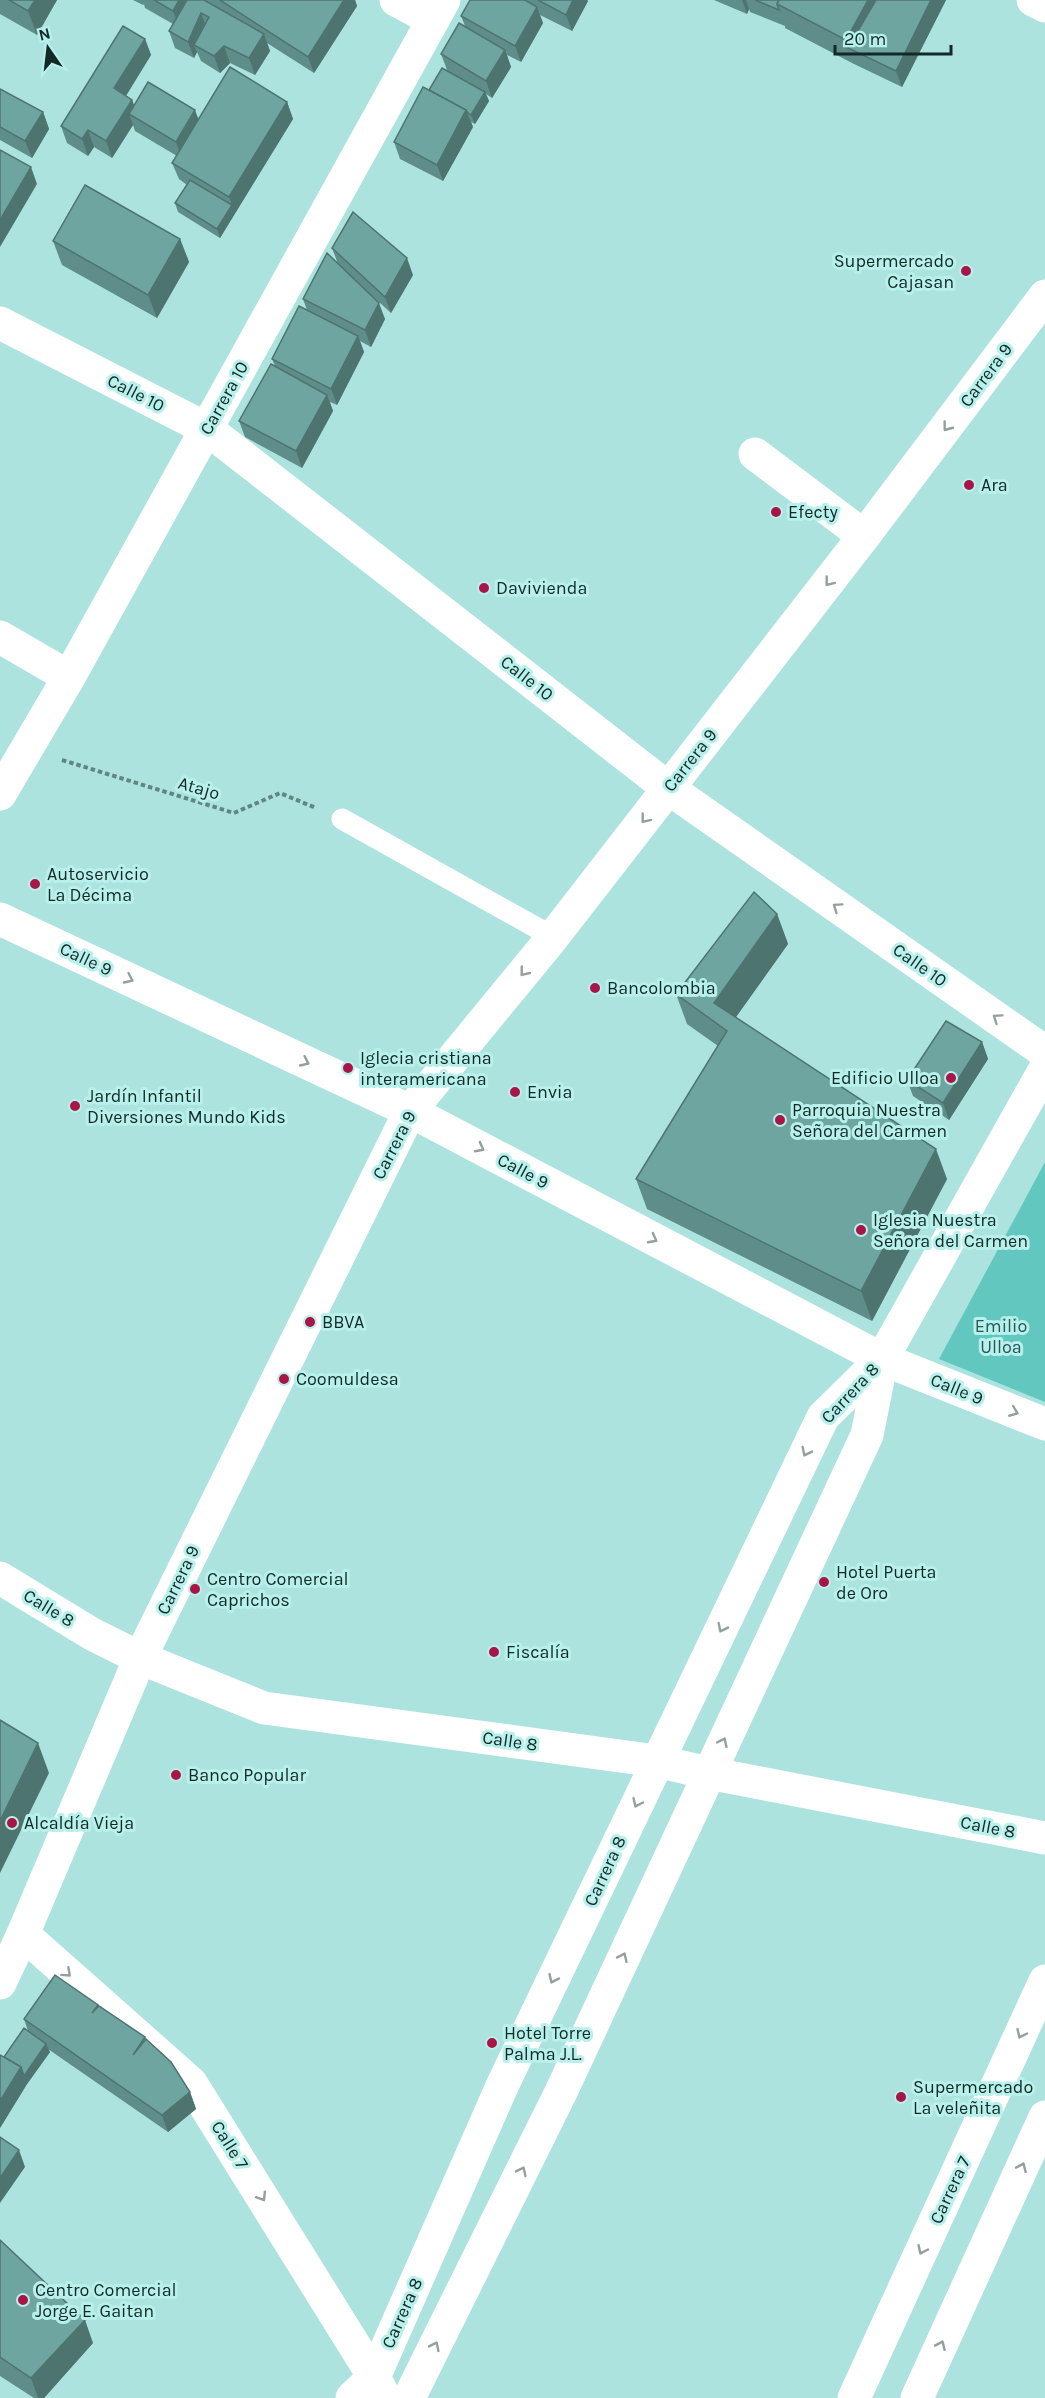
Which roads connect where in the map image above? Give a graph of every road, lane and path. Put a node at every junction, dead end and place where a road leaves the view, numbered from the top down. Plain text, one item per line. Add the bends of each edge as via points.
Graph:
1 (396, 0) edge
2 (1033, 0) edge
3 (1045, 6) edge
4 (438, 10) edge
5 (1045, 296) edge
6 (0, 323) edge
7 (207, 429) junction
8 (755, 454) dead end
9 (864, 536) junction
10 (0, 637) edge
11 (69, 677) junction
12 (54, 758) dead end
13 (668, 788) junction
14 (0, 794) edge
15 (342, 819) joint
16 (0, 919) edge
17 (553, 937) junction
18 (1045, 1052) edge
19 (1045, 1069) edge
20 (410, 1111) junction
21 (882, 1359) junction
22 (1045, 1424) edge
23 (0, 1578) edge
24 (140, 1658) junction
25 (657, 1761) junction
26 (708, 1773) junction
27 (1045, 1838) edge
28 (23, 1934) junction
29 (1045, 1981) edge
30 (0, 1983) edge
31 (1045, 2117) edge
32 (371, 2391) edge
33 (409, 2398) edge
34 (854, 2398) edge
35 (917, 2398) edge

1 - 4 main road
2 - 3 main road
4 - 7 main road, Carrera 10
5 -> 9 main road, Carrera 9
6 - 7 main road, Calle 10
7 - 11 main road, Carrera 10
7 - 13 main road, Calle 10
8 - 9 main road
9 -> 13 main road, Carrera 9
10 - 11 main road
11 - 14 main road, Carrera 10
12 - 15 path, Atajo via 234,813 280,794
13 -> 17 main road, Carrera 9
18 -> 13 main road, Calle 10
15 - 17 lane
16 -> 20 main road, Calle 9
17 -> 20 main road, Carrera 9
19 - 21 main road, Carrera 8
20 -> 21 main road, Calle 9
20 - 24 main road, Carrera 9
21 -> 22 main road, Calle 9
21 -> 25 main road, Carrera 8 via 823,1417
26 -> 21 main road, Carrera 8 via 867,1435
23 - 24 main road, Calle 8
24 - 25 main road, Calle 8 via 264,1708
24 - 28 main road, Carrera 9
25 - 26 main road, Calle 8
25 -> 32 main road, Carrera 8 via 503,2085
26 - 27 main road, Calle 8
33 -> 26 main road, Carrera 8 via 561,2092
28 - 30 main road, Carrera 9
28 -> 32 main road, Calle 7 via 191,2083
29 -> 34 main road, Carrera 7
35 -> 31 main road

